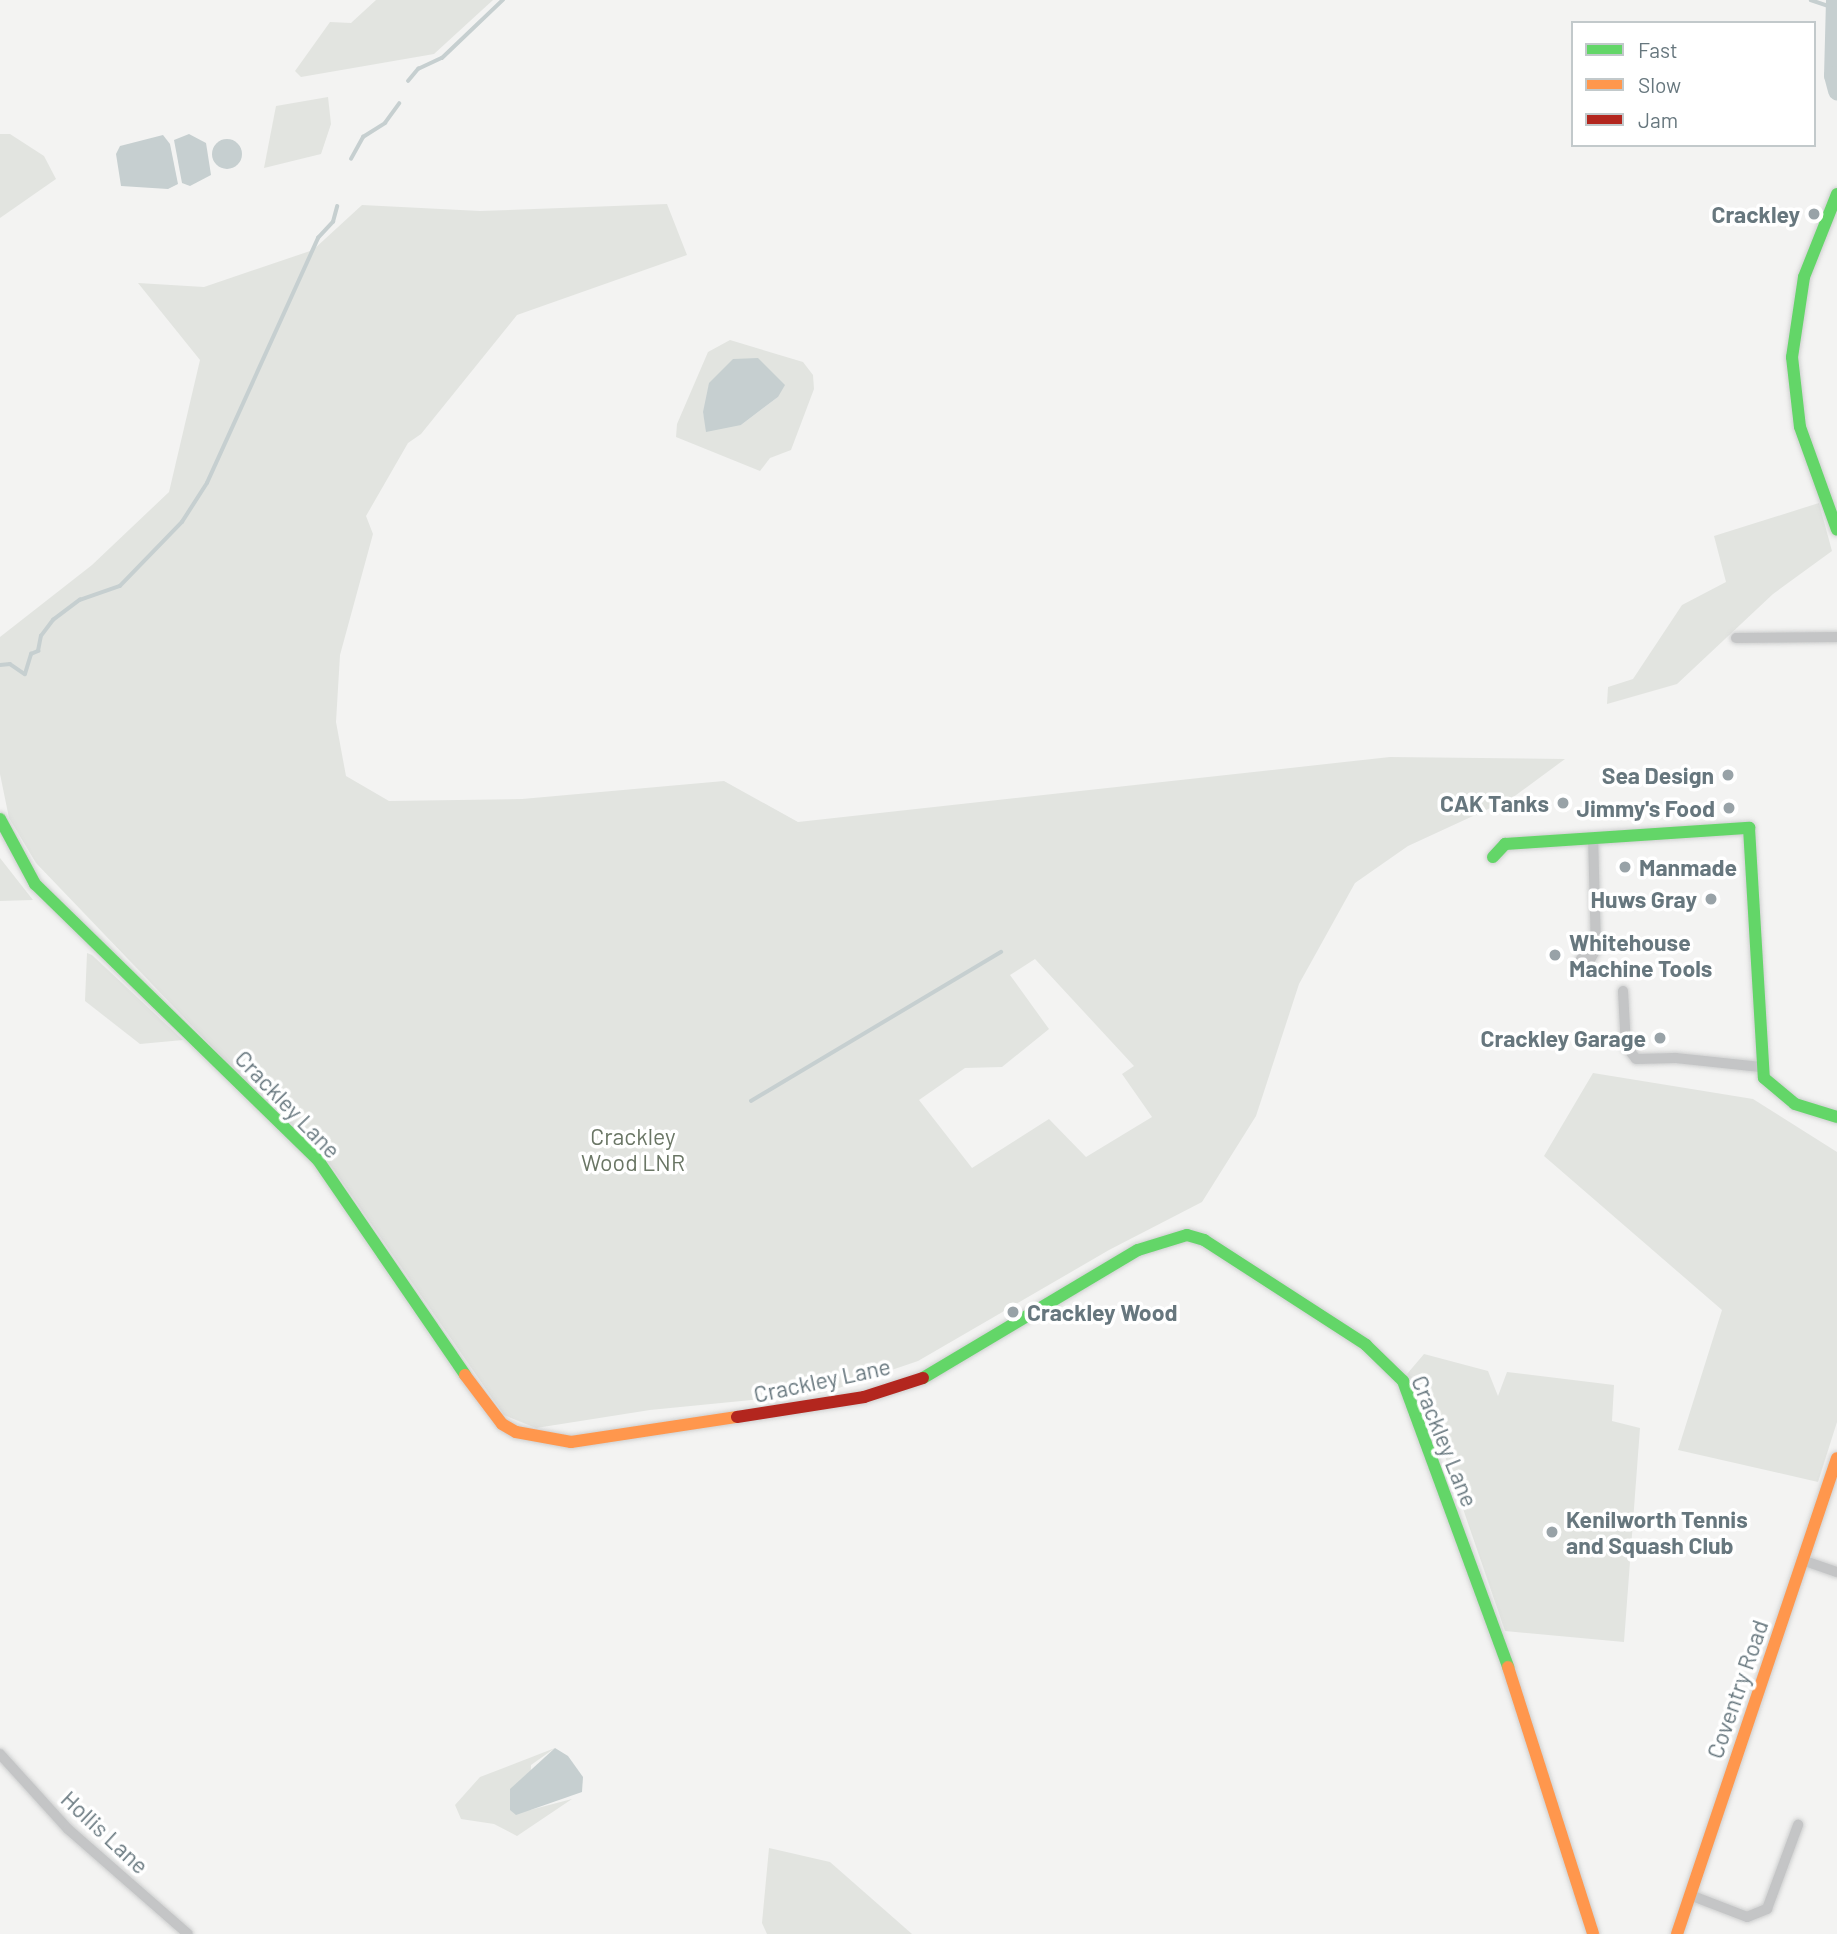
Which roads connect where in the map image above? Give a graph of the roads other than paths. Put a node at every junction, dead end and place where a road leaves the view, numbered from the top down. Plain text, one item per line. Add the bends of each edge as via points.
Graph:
1 (1837, 194) edge
2 (1837, 530) edge
3 (1837, 637) edge
4 (1737, 638) dead end
5 (0, 819) edge
6 (1593, 838) junction
7 (1493, 857) dead end
8 (1581, 959) dead end
9 (1623, 991) dead end
10 (1761, 1067) junction
11 (1837, 1117) edge
12 (1837, 1458) edge
13 (1802, 1560) junction
14 (1837, 1572) edge
15 (0, 1754) edge
16 (1798, 1825) dead end
17 (1690, 1895) junction
18 (188, 1934) edge
19 (1593, 1934) edge
20 (1677, 1934) edge

1 - 2 street via 1802,285 1792,357 1802,434
3 - 4 street
5 - 19 street, Crackley Lane via 35,884 317,1160 475,1390 502,1424 516,1432 571,1442 877,1393 916,1382 1138,1250 1187,1235 1204,1240 1366,1345 1403,1381 1410,1399 1510,1673
6 - 7 street via 1505,844
6 - 8 street via 1596,949 1591,958
6 - 10 street via 1749,828
9 - 10 street via 1626,1046 1636,1059 1676,1058
10 - 11 street via 1768,1086 1788,1101
12 - 13 street, Coventry Road
13 - 14 street
13 - 17 street, Coventry Road
15 - 18 street, Hollis Lane via 68,1829
16 - 17 street via 1767,1909 1747,1917
17 - 20 street, Coventry Road

